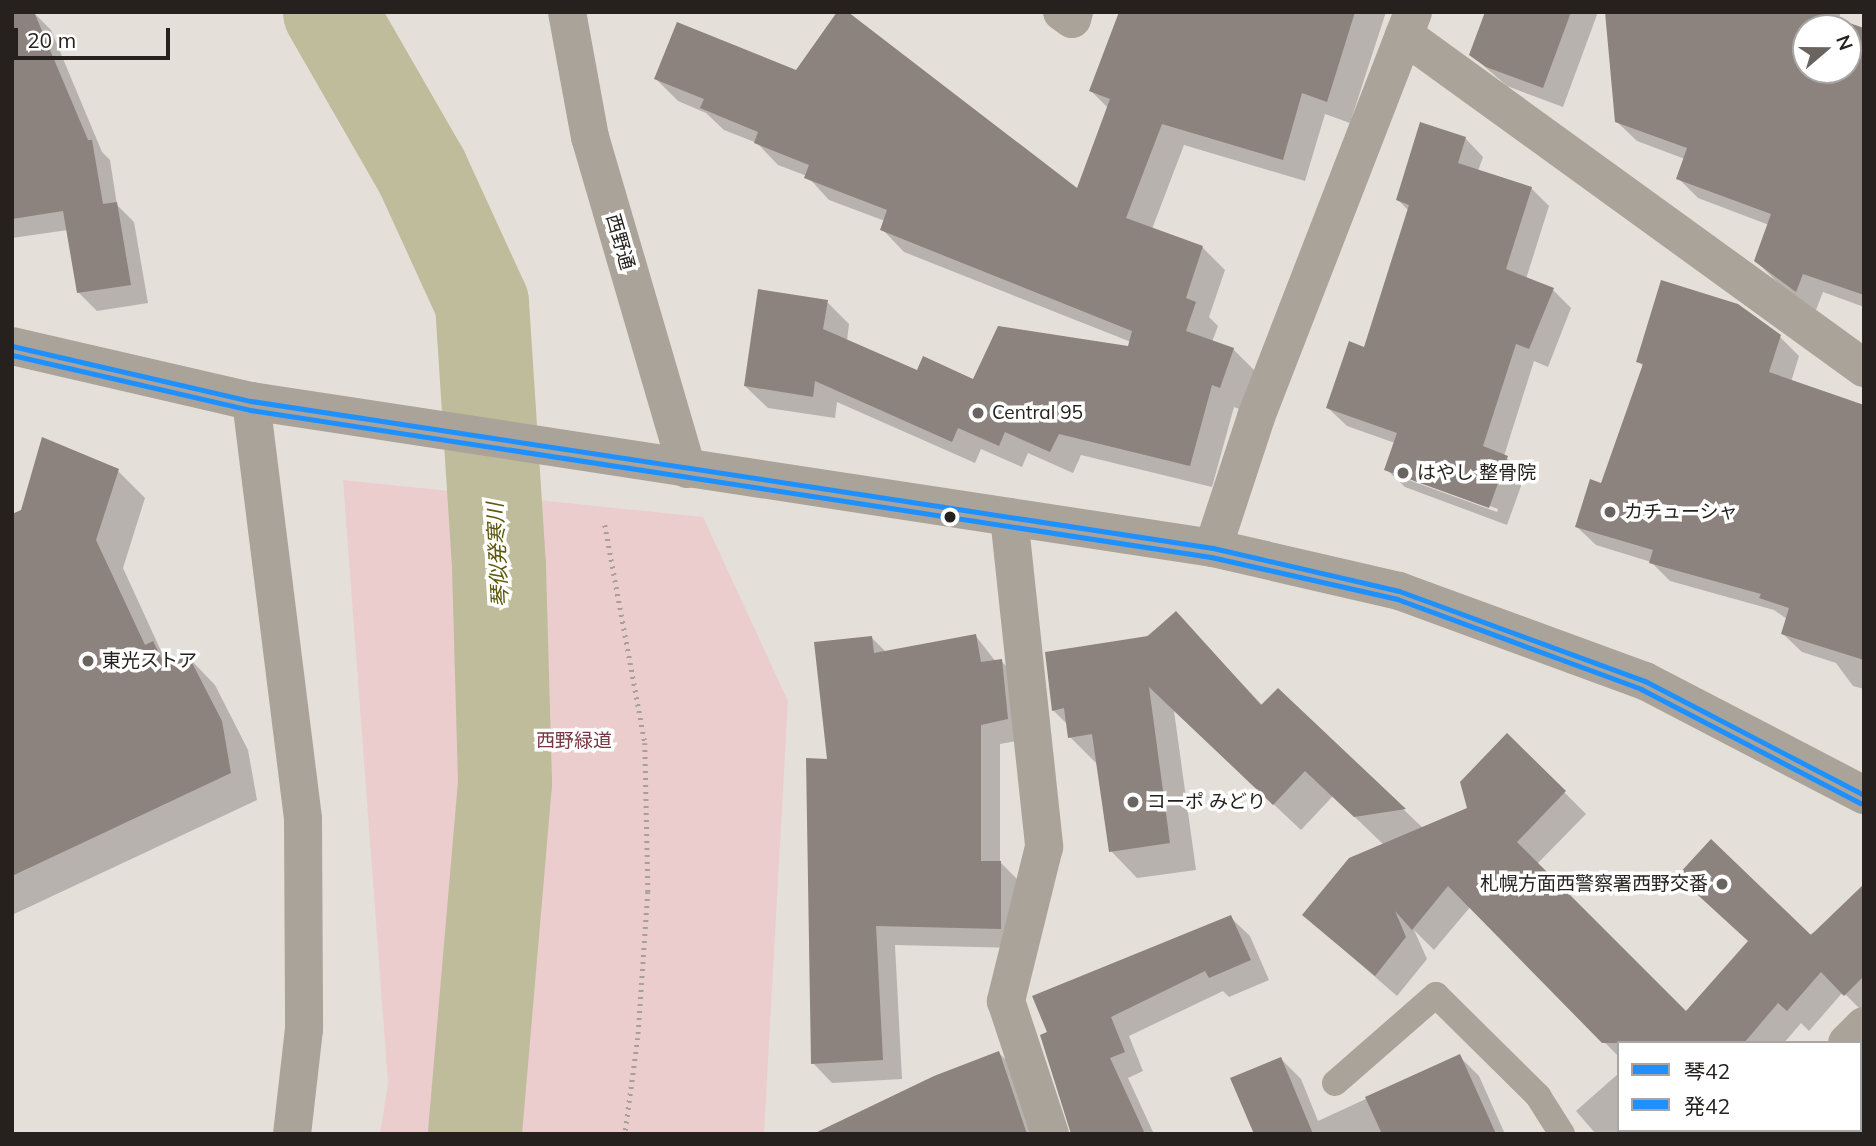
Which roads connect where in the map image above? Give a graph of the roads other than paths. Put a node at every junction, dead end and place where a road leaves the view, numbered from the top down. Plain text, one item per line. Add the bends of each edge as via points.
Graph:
1 (567, 12) edge
2 (1062, 12) edge
3 (1074, 12) edge
4 (1408, 24) edge
5 (12, 346) edge
6 (1864, 368) edge
7 (251, 401) junction
8 (687, 469) junction
9 (1009, 517) junction
10 (1213, 548) junction
11 (1864, 795) edge
12 (1864, 1026) edge
13 (1849, 1041) edge
14 (1335, 1083) dead end
15 (292, 1134) edge
16 (1050, 1134) edge
17 (1562, 1134) edge

1 - 8 street, 西野通 via 590,137
2 - 3 street via 1072,19
4 - 6 street
4 - 10 street via 1256,417
5 - 7 street
7 - 8 street via 526,440
7 - 15 street via 303,819 304,1029
8 - 9 street
9 - 10 street
9 - 16 street via 1044,847 1006,1001
10 - 11 street via 1399,591 1542,641 1645,681
12 - 13 street
14 - 17 lane via 1436,995 1538,1096

